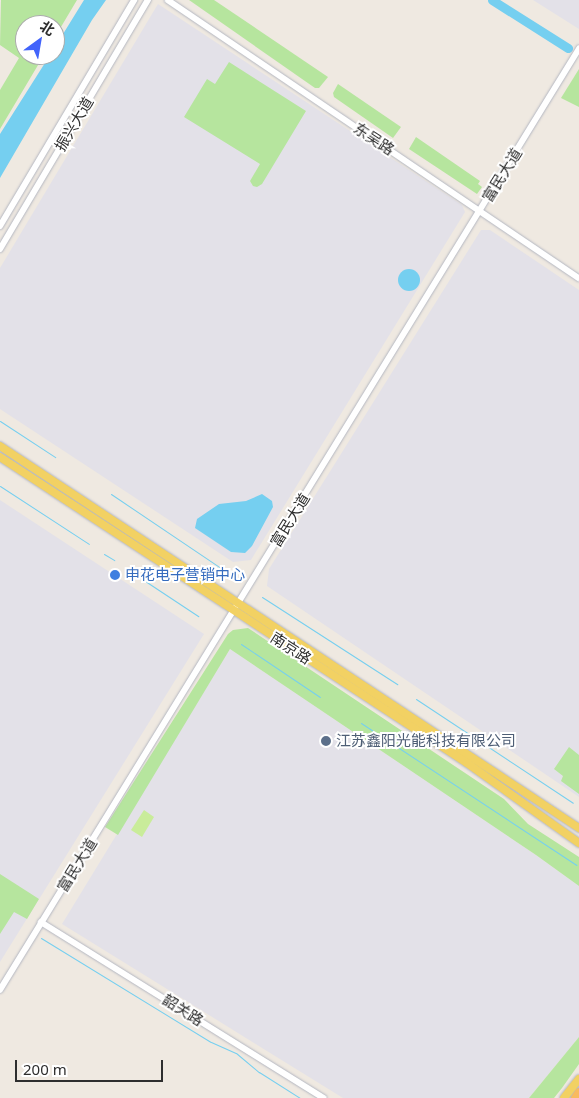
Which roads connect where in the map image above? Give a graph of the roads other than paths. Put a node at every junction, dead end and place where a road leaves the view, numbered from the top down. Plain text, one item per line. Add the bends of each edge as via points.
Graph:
1 (134, 0) edge
2 (148, 0) edge
3 (168, 0) edge
4 (579, 49) edge
5 (480, 210) junction
6 (0, 226) edge
7 (0, 249) edge
8 (579, 278) edge
9 (0, 446) edge
10 (0, 457) edge
11 (236, 607) junction
12 (579, 828) edge
13 (579, 843) edge
14 (41, 922) junction
15 (0, 990) edge
16 (579, 1079) edge
17 (579, 1092) edge
18 (324, 1098) edge
19 (564, 1098) edge
20 (575, 1098) edge

1 - 6 main road, 振兴大道
2 - 7 main road, 振兴大道
3 - 5 street, 东吴路
4 - 5 street, 富民大道
5 - 8 street, 东吴路
5 - 11 street, 富民大道
9 - 11 main road, 南京路
10 - 11 main road, 南京路
11 - 12 main road, 南京路
11 - 13 main road, 南京路
11 - 14 street, 富民大道
14 - 15 street, 富民大道
14 - 18 street, 韶关路
16 - 19 main road
17 - 20 highway

